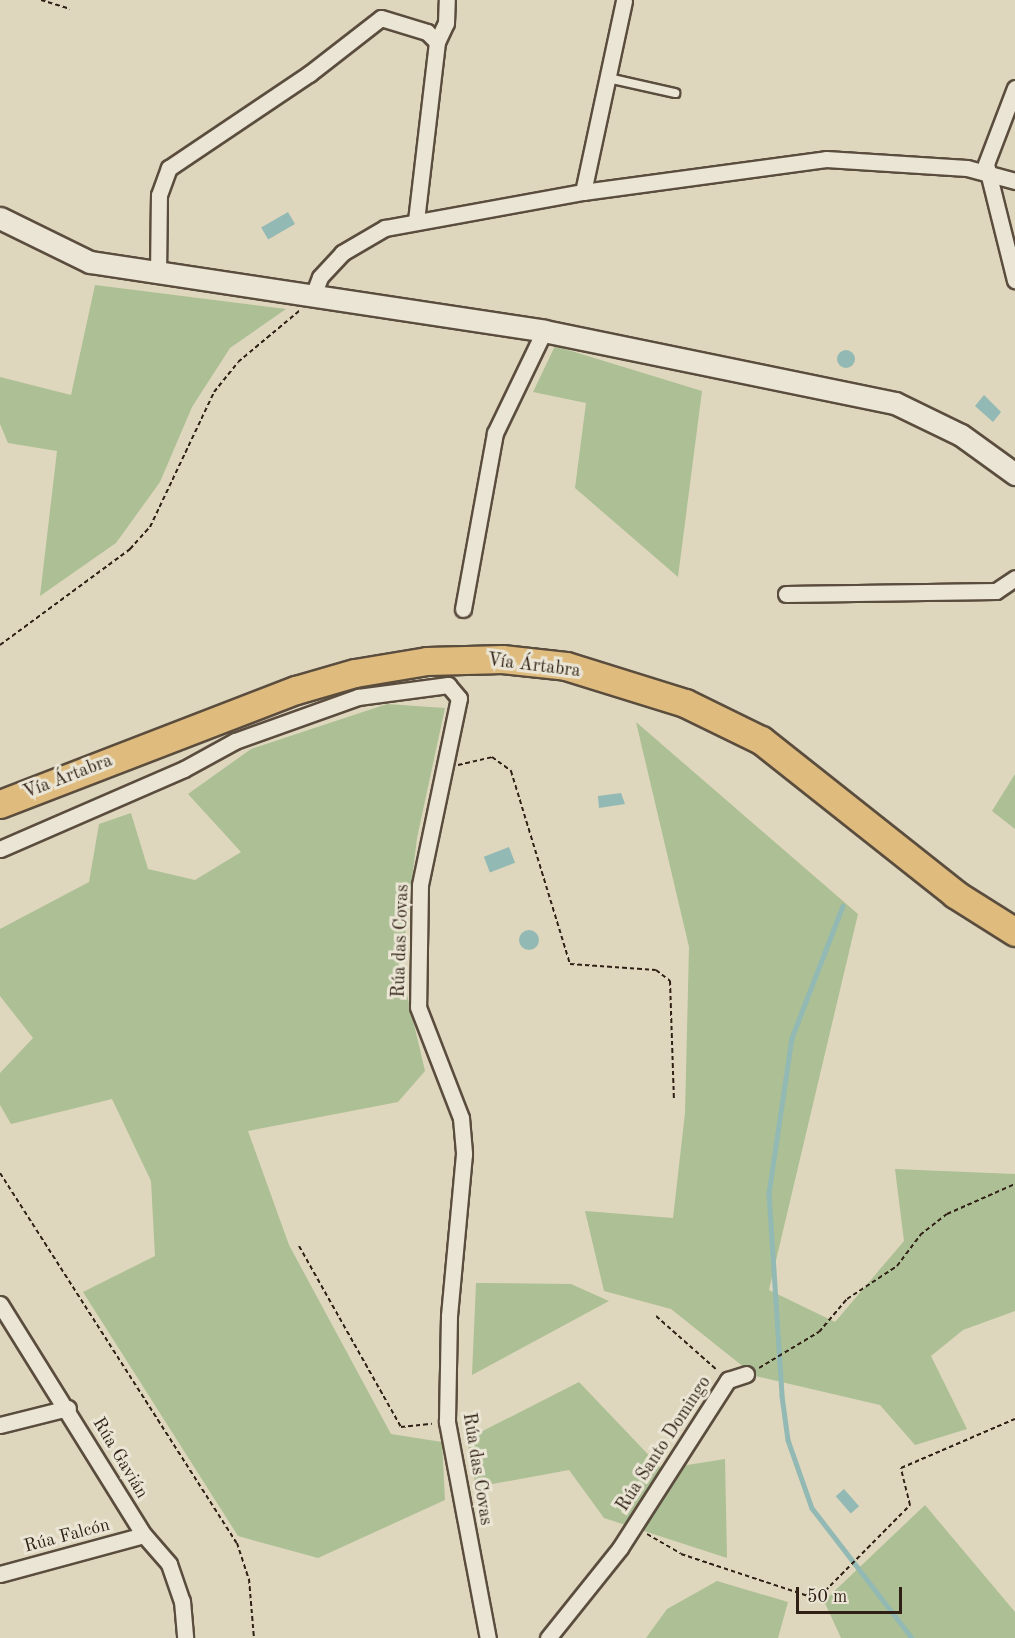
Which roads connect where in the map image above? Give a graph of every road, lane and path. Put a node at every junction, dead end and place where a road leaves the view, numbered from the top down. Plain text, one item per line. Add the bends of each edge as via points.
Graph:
1 (41, 0) edge
2 (447, 0) edge
3 (624, 0) edge
4 (70, 9) dead end
5 (437, 42) junction
6 (608, 78) junction
7 (1015, 88) edge
8 (675, 93) dead end
9 (988, 173) junction
10 (1015, 181) edge
11 (584, 192) junction
12 (0, 218) edge
13 (416, 221) junction
14 (158, 275) junction
15 (1015, 280) edge
16 (312, 298) junction
17 (543, 331) junction
18 (1015, 474) edge
19 (1015, 578) edge
20 (786, 594) dead end
21 (463, 609) dead end
22 (0, 645) edge
23 (447, 768) junction
24 (0, 804) edge
25 (0, 849) edge
26 (1015, 932) edge
27 (674, 1100) dead end
28 (0, 1173) edge
29 (1015, 1184) edge
30 (299, 1246) dead end
31 (0, 1304) edge
32 (656, 1316) dead end
33 (746, 1374) joint
34 (728, 1380) junction
35 (68, 1408) junction
36 (1015, 1419) edge
37 (447, 1422) junction
38 (0, 1425) edge
39 (634, 1526) junction
40 (144, 1535) junction
41 (0, 1574) edge
42 (185, 1638) edge
43 (254, 1638) edge
44 (488, 1638) edge
45 (548, 1638) edge

1 - 4 path
2 - 5 street via 446,23
3 - 6 street
5 - 13 street
5 - 14 street via 427,32 387,18 374,20 309,74 174,162 159,195
6 - 8 lane
6 - 11 street
7 - 9 street via 988,153
9 - 10 street
9 - 11 street via 803,160
9 - 15 street
11 - 13 street
12 - 14 street via 90,262
13 - 16 street via 385,228 342,253 320,277
14 - 16 street
16 - 17 street
16 - 22 path via 238,362 214,392 150,527 130,549
17 - 18 street via 895,403 961,435
17 - 21 street via 495,433
19 - 20 street via 996,591
23 - 25 street, Rúa das Covas via 459,698 448,685 358,697 235,741 184,770
23 - 27 path via 492,757 512,771 570,964 656,970 670,981
23 - 37 street, Rúa das Covas via 420,885 418,967 426,1039 460,1118 464,1154 449,1316
24 - 26 highway, Vía Ártabra via 296,690 355,673 427,661 491,659 566,666 685,703 761,740 955,894
28 - 43 path via 237,1543 249,1579
29 - 33 path via 947,1214 897,1266 847,1299 819,1332
30 - 37 path via 401,1427
31 - 35 street, Rúa Gavián
32 - 34 path
33 - 34 street, Rúa Santo Domingo
34 - 39 street, Rúa Santo Domingo
35 - 38 street
35 - 40 street, Rúa Gavián
36 - 39 path via 902,1468 910,1505 825,1591 811,1597 681,1554
37 - 44 street, Rúa das Covas
39 - 45 street, Rúa Santo Domingo
40 - 41 street, Rúa Falcón
40 - 42 street, Rúa Gavián via 169,1564 182,1601

